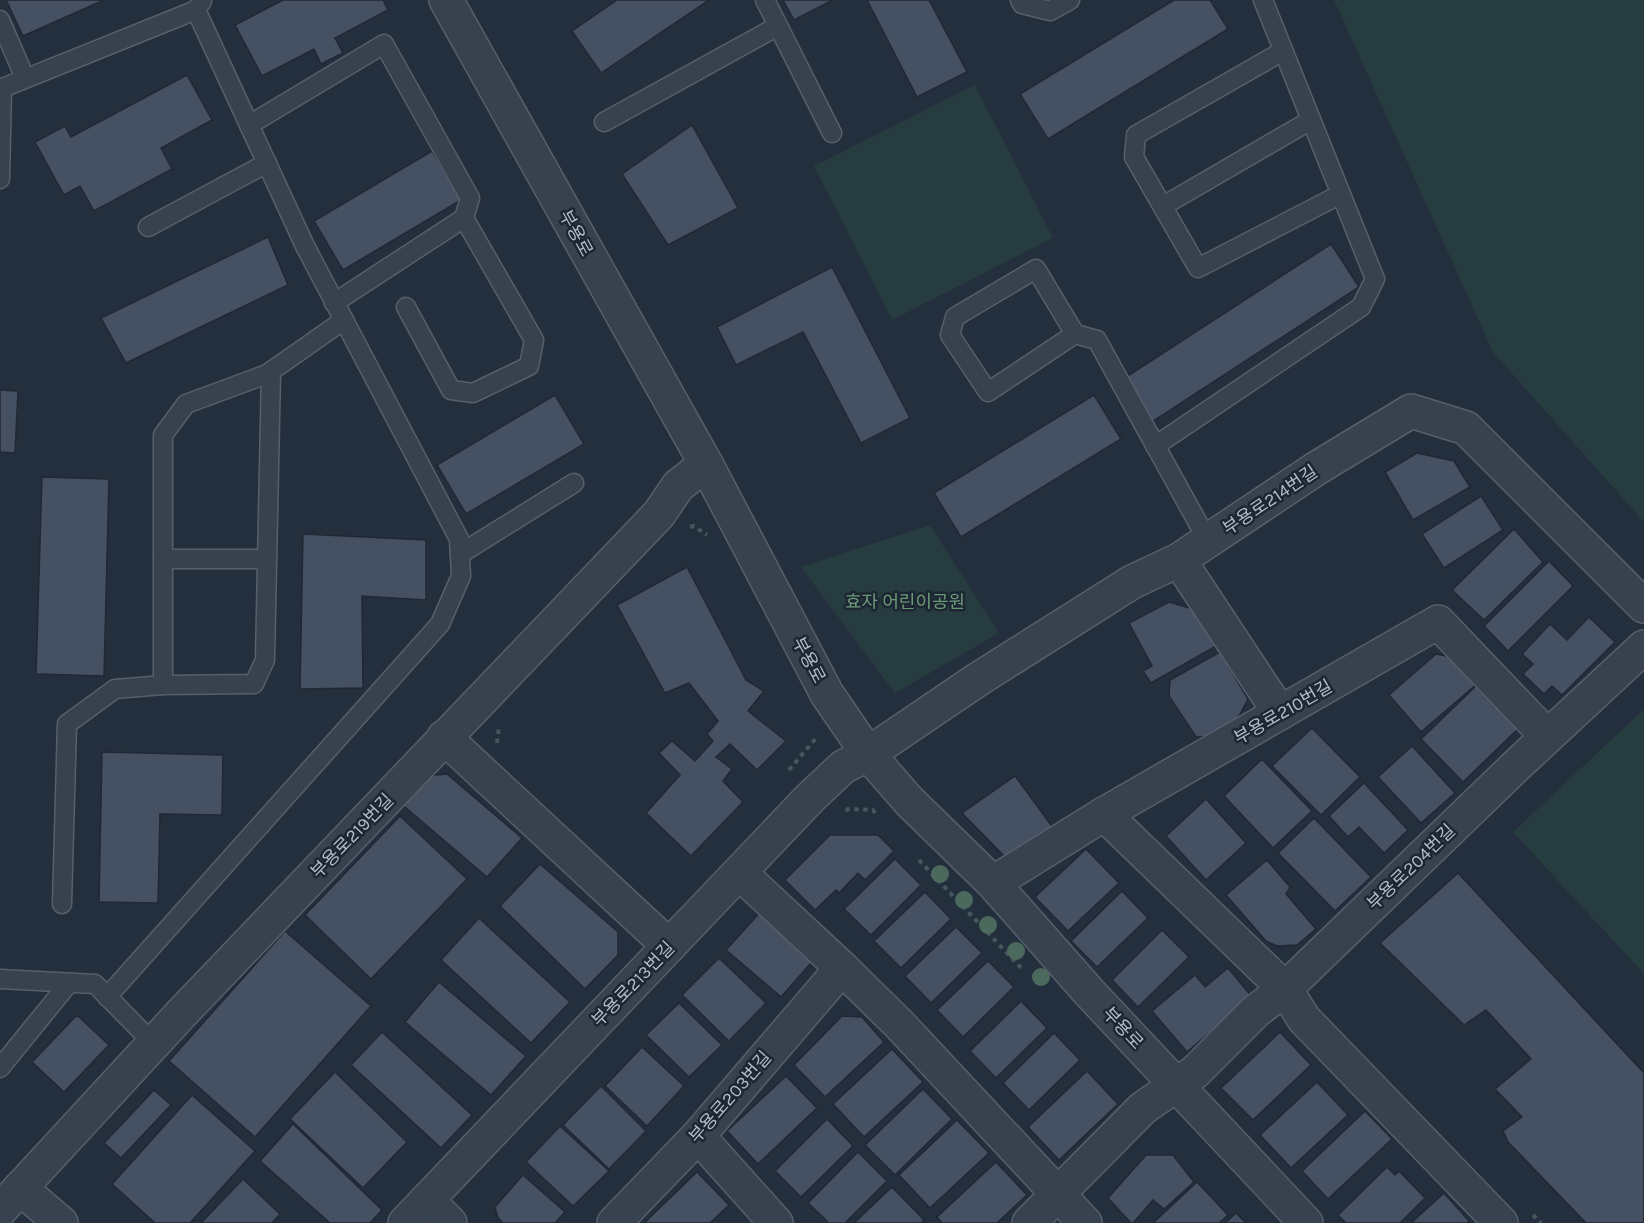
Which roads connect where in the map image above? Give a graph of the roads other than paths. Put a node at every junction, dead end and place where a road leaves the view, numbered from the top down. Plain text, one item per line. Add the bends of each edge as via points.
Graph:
1 (446, 0) edge
2 (765, 0) edge
3 (1020, 0) edge
4 (1070, 0) edge
5 (1263, 0) edge
6 (200, 5) edge
7 (0, 20) edge
8 (778, 26) junction
9 (1283, 51) junction
10 (26, 78) junction
11 (1, 88) edge
12 (1311, 120) junction
13 (604, 122) dead end
14 (249, 125) junction
15 (832, 133) dead end
16 (267, 163) junction
17 (0, 179) edge
18 (1341, 194) junction
19 (1163, 206) junction
20 (464, 218) junction
21 (148, 227) dead end
22 (334, 303) junction
23 (406, 307) dead end
24 (344, 320) junction
25 (1075, 334) junction
26 (271, 371) junction
27 (1155, 446) junction
28 (706, 464) junction
29 (574, 483) dead end
30 (1208, 541) junction
31 (460, 554) junction
32 (163, 559) junction
33 (267, 559) junction
34 (1179, 560) junction
35 (1644, 606) edge
36 (1644, 647) edge
37 (163, 685) junction
38 (1280, 713) junction
39 (1547, 736) junction
40 (444, 737) junction
41 (868, 754) junction
42 (1104, 814) junction
43 (740, 873) junction
44 (993, 883) junction
45 (62, 904) dead end
46 (669, 946) junction
47 (842, 968) junction
48 (0, 979) edge
49 (69, 982) junction
50 (1285, 989) junction
51 (107, 997) junction
52 (154, 1044) junction
53 (0, 1068) edge
54 (1176, 1085) junction
55 (698, 1137) junction
56 (1058, 1195) junction
57 (10, 1199) edge
58 (416, 1211) edge
59 (61, 1223) edge
60 (450, 1223) edge
61 (614, 1223) edge
62 (776, 1223) edge
63 (1029, 1223) edge
64 (1084, 1223) edge
65 (1306, 1223) edge
66 (1501, 1223) edge

1 - 28 street, 부용로
2 - 8 lane
3 - 4 lane via 1022,4 1050,11
5 - 9 lane
6 - 10 lane
6 - 14 lane
7 - 10 lane
8 - 13 lane
8 - 15 lane
9 - 12 lane
9 - 19 lane via 1136,135 1134,157
10 - 11 lane
11 - 17 lane
12 - 18 lane
12 - 19 lane
14 - 16 lane
14 - 20 lane via 384,44 470,198
16 - 21 lane
16 - 22 lane
18 - 19 lane via 1198,268
18 - 27 lane via 1375,279 1361,307
20 - 22 lane
20 - 23 lane via 534,340 529,366 472,393 451,390
22 - 24 lane
24 - 26 lane
24 - 31 lane via 459,539
25 - 25 lane via 1036,268 955,317 950,335 988,392
25 - 27 lane via 1098,340
26 - 32 lane via 186,404 163,435
26 - 33 lane
27 - 30 lane
28 - 40 street, 부용로219번길 via 678,486 659,514
28 - 41 street, 부용로 via 827,693
29 - 31 lane
30 - 34 street, 부용로214번길
30 - 35 street, 부용로214번길 via 1411,411 1466,428
31 - 51 lane via 460,576 440,624
32 - 33 lane
32 - 37 lane
33 - 37 lane via 265,660 254,684
34 - 38 street
34 - 41 street, 부용로214번길 via 1132,582
36 - 39 street, 부용로204번길
37 - 45 lane via 115,689 67,724
38 - 39 street, 부용로210번길 via 1438,622
38 - 42 street, 부용로210번길
39 - 50 street, 부용로204번길
40 - 46 street
40 - 52 street, 부용로219번길
41 - 43 street, 부용로213번길 via 843,767
41 - 44 street, 부용로 via 909,801
42 - 44 street, 부용로210번길
42 - 50 street
43 - 46 street, 부용로213번길
43 - 47 street
44 - 54 street, 부용로
46 - 58 street, 부용로213번길
47 - 55 street, 부용로203번길
47 - 56 street
48 - 49 lane
49 - 51 lane via 95,984
49 - 53 lane
50 - 54 street, 부용로204번길
50 - 66 street via 1304,1019
51 - 52 lane
52 - 57 street, 부용로219번길
54 - 56 street via 1143,1107
54 - 65 street, 부용로
55 - 61 street, 부용로203번길
55 - 62 street
56 - 63 street
56 - 64 street
57 - 59 street
58 - 60 street

